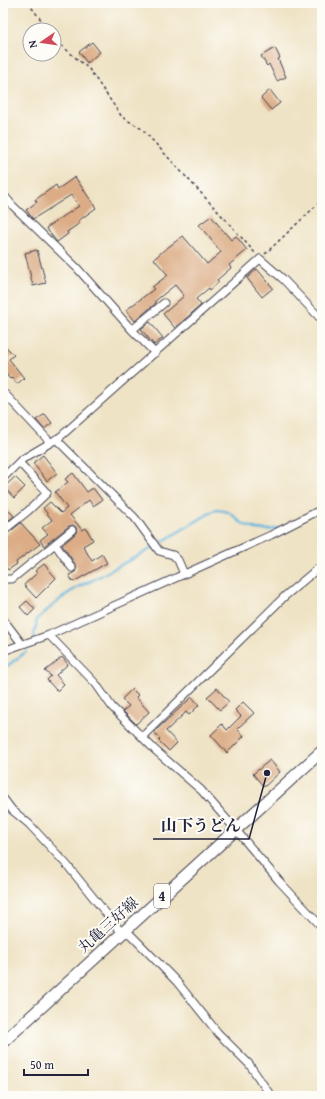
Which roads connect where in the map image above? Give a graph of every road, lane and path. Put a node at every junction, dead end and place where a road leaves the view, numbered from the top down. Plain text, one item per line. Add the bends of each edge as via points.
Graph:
1 (28, 3) edge
2 (43, 22) edge
3 (62, 46) edge
4 (3, 194) edge
5 (322, 200) edge
6 (260, 259) junction
7 (164, 303) dead end
8 (322, 320) edge
9 (132, 330) junction
10 (155, 353) junction
11 (5, 394) dead end
12 (53, 441) junction
13 (19, 462) junction
14 (3, 478) edge
15 (322, 509) edge
16 (72, 530) dead end
17 (3, 531) edge
18 (55, 544) junction
19 (322, 565) edge
20 (72, 568) dead end
21 (184, 574) junction
22 (3, 579) edge
23 (3, 619) edge
24 (49, 635) junction
25 (22, 644) junction
26 (3, 651) edge
27 (142, 737) junction
28 (322, 751) edge
29 (3, 798) edge
30 (236, 830) junction
31 (322, 927) edge
32 (122, 933) junction
33 (3, 1042) edge
34 (271, 1096) edge

1 - 2 path
3 - 6 path via 89,69 122,117 142,129
4 - 9 street via 77,268
5 - 6 path
6 - 8 street
6 - 10 street
7 - 9 street
9 - 10 street
10 - 12 street
11 - 12 street
12 - 13 street
12 - 21 street via 122,504 159,551 173,555 178,560
13 - 14 street
13 - 17 street via 47,493
15 - 21 street
16 - 18 street
18 - 20 street
18 - 22 street via 12,579
19 - 27 street via 285,596
21 - 24 street
23 - 25 street
24 - 25 street
24 - 27 street
25 - 26 street
27 - 30 street via 201,790
28 - 30 main road, 丸亀三好線 / 4
29 - 32 street via 67,866
30 - 31 street
30 - 32 main road, 丸亀三好線 / 4
32 - 33 main road, 丸亀三好線 / 4
32 - 34 street via 130,934 177,982 218,1033 249,1064

